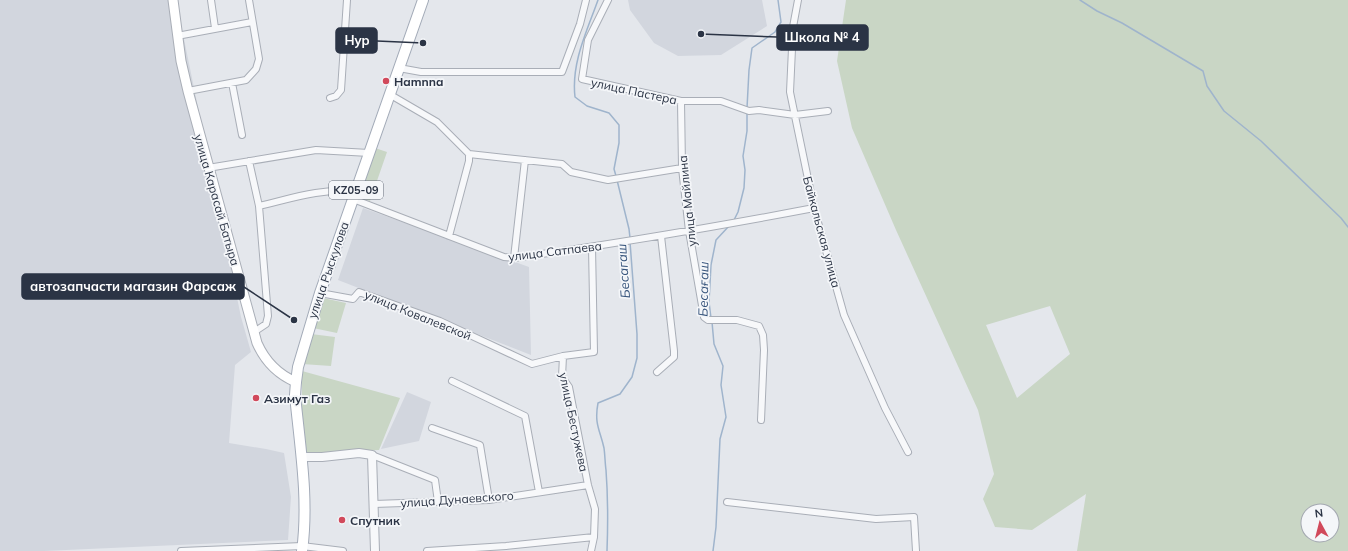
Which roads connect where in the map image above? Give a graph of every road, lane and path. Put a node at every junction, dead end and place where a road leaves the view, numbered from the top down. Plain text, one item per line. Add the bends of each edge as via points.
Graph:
1 (173, 0) edge
2 (211, 0) edge
3 (249, 0) edge
4 (347, 0) edge
5 (422, 0) edge
6 (586, 0) edge
7 (608, 0) edge
8 (798, 0) edge
9 (252, 22) junction
10 (215, 28) junction
11 (178, 36) junction
12 (398, 68) junction
13 (232, 83) junction
14 (188, 91) junction
15 (389, 94) junction
16 (330, 98) dead end
17 (681, 101) junction
18 (828, 111) dead end
19 (795, 115) junction
20 (242, 135) dead end
21 (369, 153) junction
22 (469, 154) junction
23 (525, 160) junction
24 (249, 161) junction
25 (208, 168) junction
26 (682, 168) junction
27 (354, 195) junction
28 (259, 206) junction
29 (814, 208) junction
30 (689, 231) junction
31 (449, 236) junction
32 (661, 236) junction
33 (592, 247) junction
34 (514, 258) junction
35 (320, 293) junction
36 (254, 332) junction
37 (563, 356) junction
38 (657, 372) dead end
39 (452, 381) dead end
40 (296, 382) junction
41 (761, 420) dead end
42 (432, 428) dead end
43 (908, 452) dead end
44 (372, 455) junction
45 (301, 457) junction
46 (588, 485) junction
47 (539, 492) junction
48 (489, 500) junction
49 (438, 502) junction
50 (727, 502) dead end
51 (374, 504) junction
52 (594, 537) junction
53 (302, 549) edge
54 (181, 551) edge
55 (344, 551) edge
56 (374, 551) edge
57 (427, 551) edge
58 (591, 551) edge
59 (916, 551) edge

1 - 11 main road, улица Карасай Батыра
2 - 10 street
3 - 9 street
4 - 16 street via 341,90
5 - 12 main road, улица Рыскулова / KZ05-09
6 - 12 street via 562,72 421,72
7 - 17 street, улица Пастера via 588,40 582,80
8 - 19 street, Байкальская улица via 793,27 790,92
9 - 10 street
9 - 13 street via 259,58 256,69 246,80
10 - 11 street
11 - 14 main road, улица Карасай Батыра
12 - 15 main road, улица Рыскулова / KZ05-09
13 - 14 street
13 - 20 street
14 - 25 main road, улица Карасай Батыра
15 - 21 main road, улица Рыскулова / KZ05-09
15 - 22 street via 437,122
17 - 19 street, улица Пастера via 722,101 749,111
17 - 26 street, улица Майлина
18 - 19 street, улица Пастера
19 - 29 street, Байкальская улица
21 - 24 street via 316,150
21 - 27 main road, улица Рыскулова / KZ05-09
22 - 23 street
22 - 31 street
23 - 26 street via 562,164 571,172 608,180
23 - 34 street
24 - 25 street
24 - 28 street
25 - 36 main road, улица Карасай Батыра
26 - 30 street, улица Майлина
27 - 28 street, улица Сатпаева via 338,190 314,192
27 - 31 street, улица Сатпаева
27 - 35 main road, улица Рыскулова / KZ05-09
28 - 36 street via 268,316 266,324
29 - 30 street, улица Сатпаева
29 - 43 street, Байкальская улица via 844,315 885,408
30 - 32 street, улица Сатпаева
30 - 41 street, улица Майлина via 704,317 708,320 737,320 759,326 763,335
31 - 34 street, улица Сатпаева via 504,257
32 - 33 street, улица Сатпаева
32 - 38 street via 674,356
33 - 34 street, улица Сатпаева
33 - 37 street, улица Бестужева via 594,352
35 - 37 street, улица Ковалевской via 353,300 359,292 440,321 532,364
35 - 40 main road, улица Рыскулова / KZ05-09
36 - 40 main road, улица Карасай Батыра via 265,360 286,378
37 - 46 street, улица Бестужева via 562,377 569,387
39 - 47 street via 525,416
40 - 45 main road, улица Рыскулова / KZ05-09
42 - 48 street via 480,445
44 - 45 street via 359,452
44 - 49 street via 435,480
44 - 51 street
45 - 53 main road, улица Рыскулова / KZ05-09 via 305,518
46 - 47 street, улица Дунаевского
46 - 52 street, улица Бестужева via 595,509
47 - 48 street, улица Дунаевского
48 - 49 street, улица Дунаевского
49 - 51 street, улица Дунаевского
50 - 59 street via 876,519 914,517
51 - 56 street
52 - 57 street
52 - 58 street, улица Бестужева
53 - 54 street
53 - 55 street

